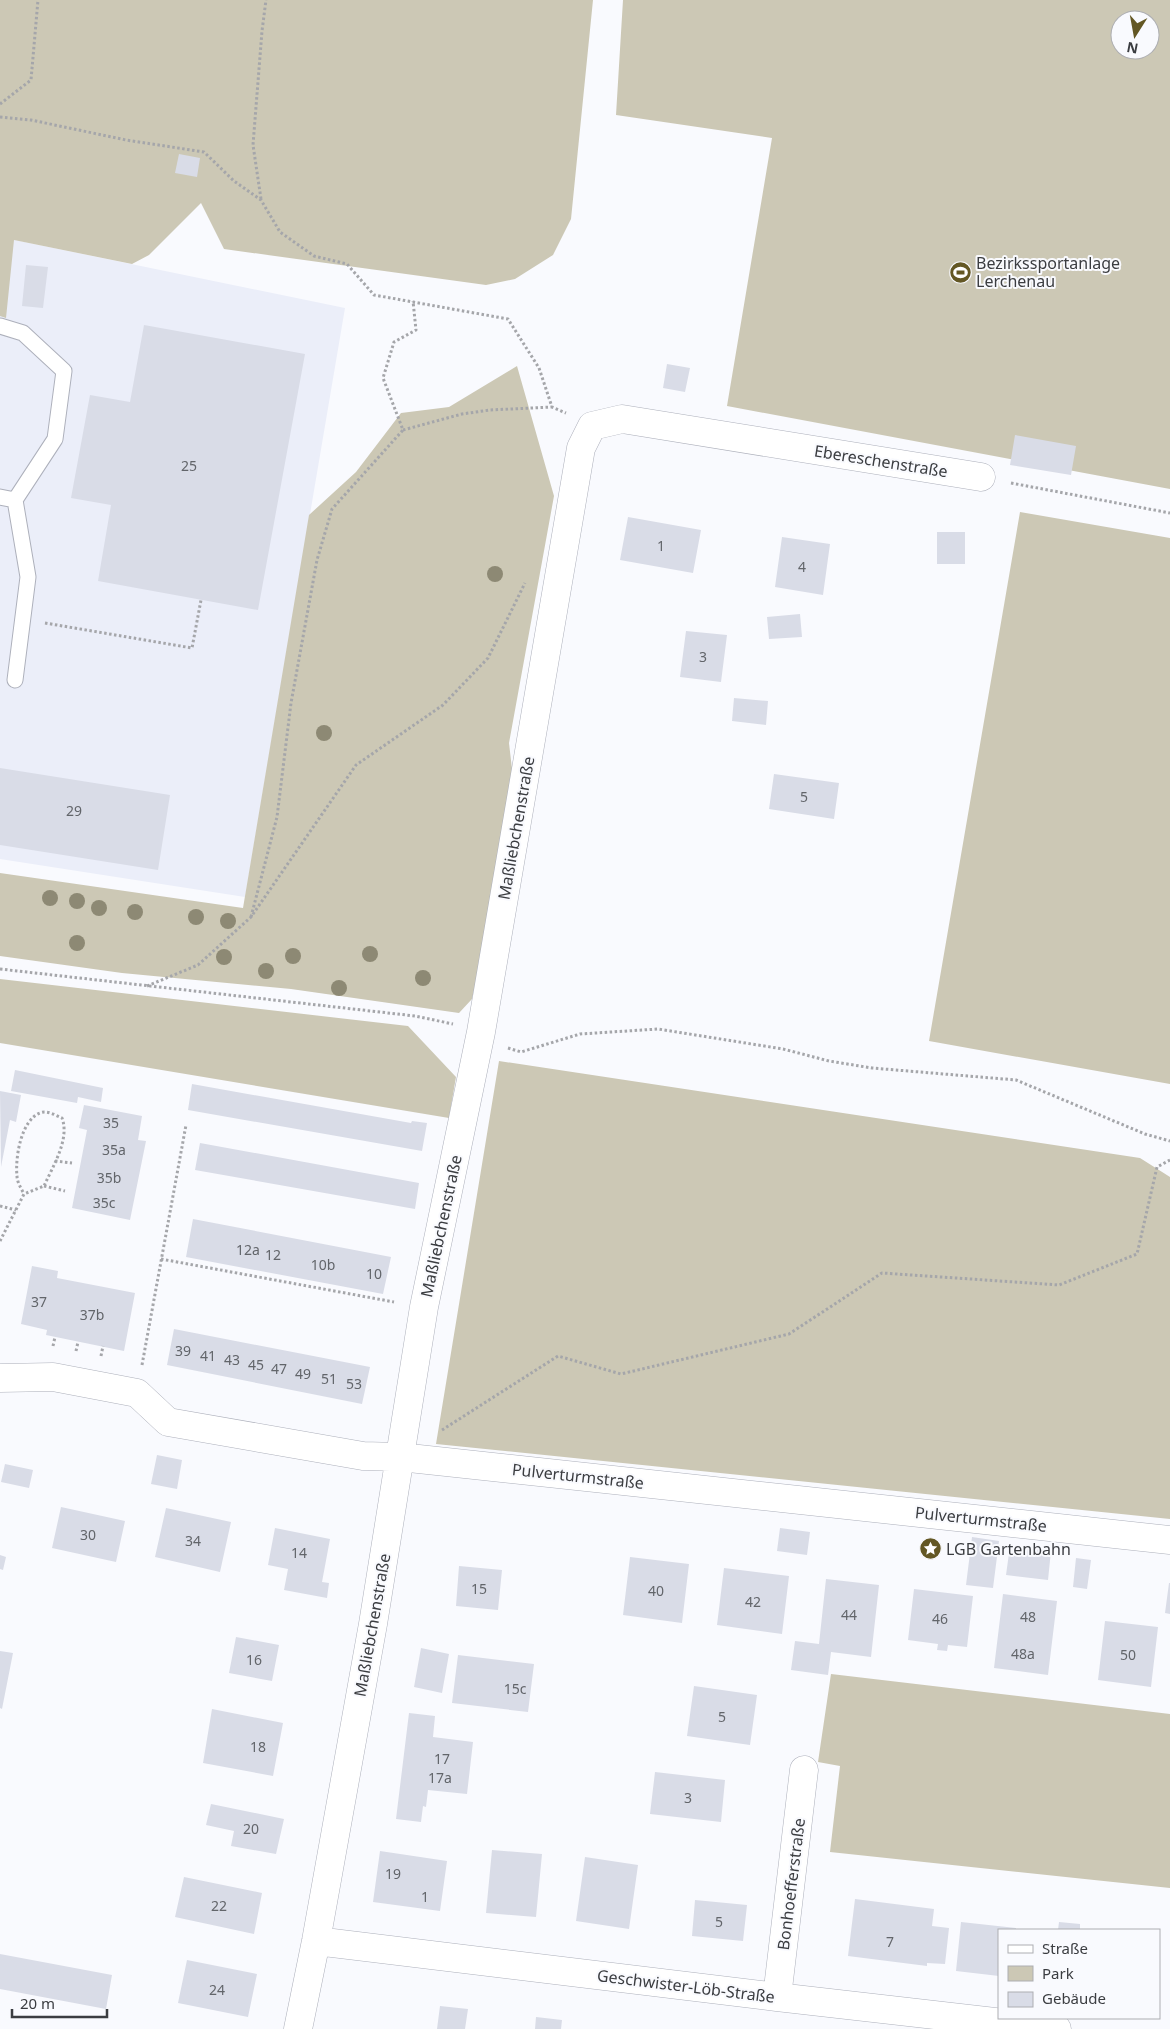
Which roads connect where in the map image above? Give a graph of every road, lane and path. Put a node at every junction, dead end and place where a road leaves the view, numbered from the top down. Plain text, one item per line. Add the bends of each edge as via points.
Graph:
1 (38, 0) edge
2 (266, 0) edge
3 (0, 104) edge
4 (0, 117) edge
5 (261, 200) junction
6 (412, 301) junction
7 (0, 326) edge
8 (552, 407) junction
9 (592, 426) junction
10 (403, 430) junction
11 (980, 478) joint
12 (0, 497) edge
13 (15, 500) junction
14 (1170, 513) edge
15 (526, 581) dead end
16 (201, 600) dead end
17 (22, 619) junction
18 (15, 680) dead end
19 (251, 917) junction
20 (0, 969) edge
21 (146, 987) junction
22 (481, 1032) junction
23 (186, 1125) dead end
24 (1170, 1140) edge
25 (55, 1160) junction
26 (1170, 1160) edge
27 (72, 1163) dead end
28 (44, 1186) junction
29 (65, 1191) dead end
30 (24, 1194) junction
31 (0, 1206) edge
32 (16, 1210) junction
33 (2, 1234) edge
34 (0, 1241) edge
35 (161, 1259) junction
36 (424, 1307) junction
37 (0, 1378) edge
38 (137, 1392) junction
39 (442, 1430) dead end
40 (400, 1457) junction
41 (1170, 1540) edge
42 (804, 1770) dead end
43 (316, 1941) junction
44 (777, 1997) junction
45 (298, 2029) edge
46 (1057, 2029) edge

1 - 3 path via 30,80
2 - 5 path via 253,145
4 - 5 path via 204,152 234,181
5 - 6 path via 280,232 314,256 346,264 374,295
6 - 8 path via 508,318 539,368
6 - 10 path via 416,330 394,342 383,378
7 - 13 lane via 22,334 64,371 55,439
8 - 9 path
8 - 10 path via 462,414
9 - 11 street, Ebereschenstraße via 622,418
9 - 22 street, Maßliebchenstraße via 580,448
10 - 19 path via 332,510 317,560 291,703 277,817
11 - 14 path
12 - 13 lane
13 - 17 lane via 28,577
15 - 19 path via 488,658 443,705 356,765
16 - 17 path via 192,648
17 - 18 lane
19 - 21 path via 198,965
20 - 21 path
21 - 22 path via 415,1016
22 - 24 path via 495,1044 521,1052 580,1034 658,1029 783,1049 872,1068 1016,1080 1145,1134
22 - 36 street, Maßliebchenstraße
23 - 35 path
25 - 27 path
25 - 28 path
25 - 30 path via 65,1135 65,1126 62,1118 40,1112 22,1134 16,1165
26 - 39 path via 1158,1167 1137,1254 1060,1286 882,1273 789,1334 621,1374 558,1356
28 - 29 path
28 - 30 path
30 - 32 path
31 - 32 path
32 - 33 path
33 - 34 path
35 - 36 path
35 - 38 path
36 - 40 street, Maßliebchenstraße
37 - 38 street via 52,1377
38 - 40 street, Pulverturmstraße via 168,1422 363,1456
40 - 41 street, Pulverturmstraße
40 - 43 street, Maßliebchenstraße
42 - 44 street, Bonhoefferstraße
43 - 44 street, Geschwister-Löb-Straße
43 - 45 street, Maßliebchenstraße
44 - 46 street, Geschwister-Löb-Straße

